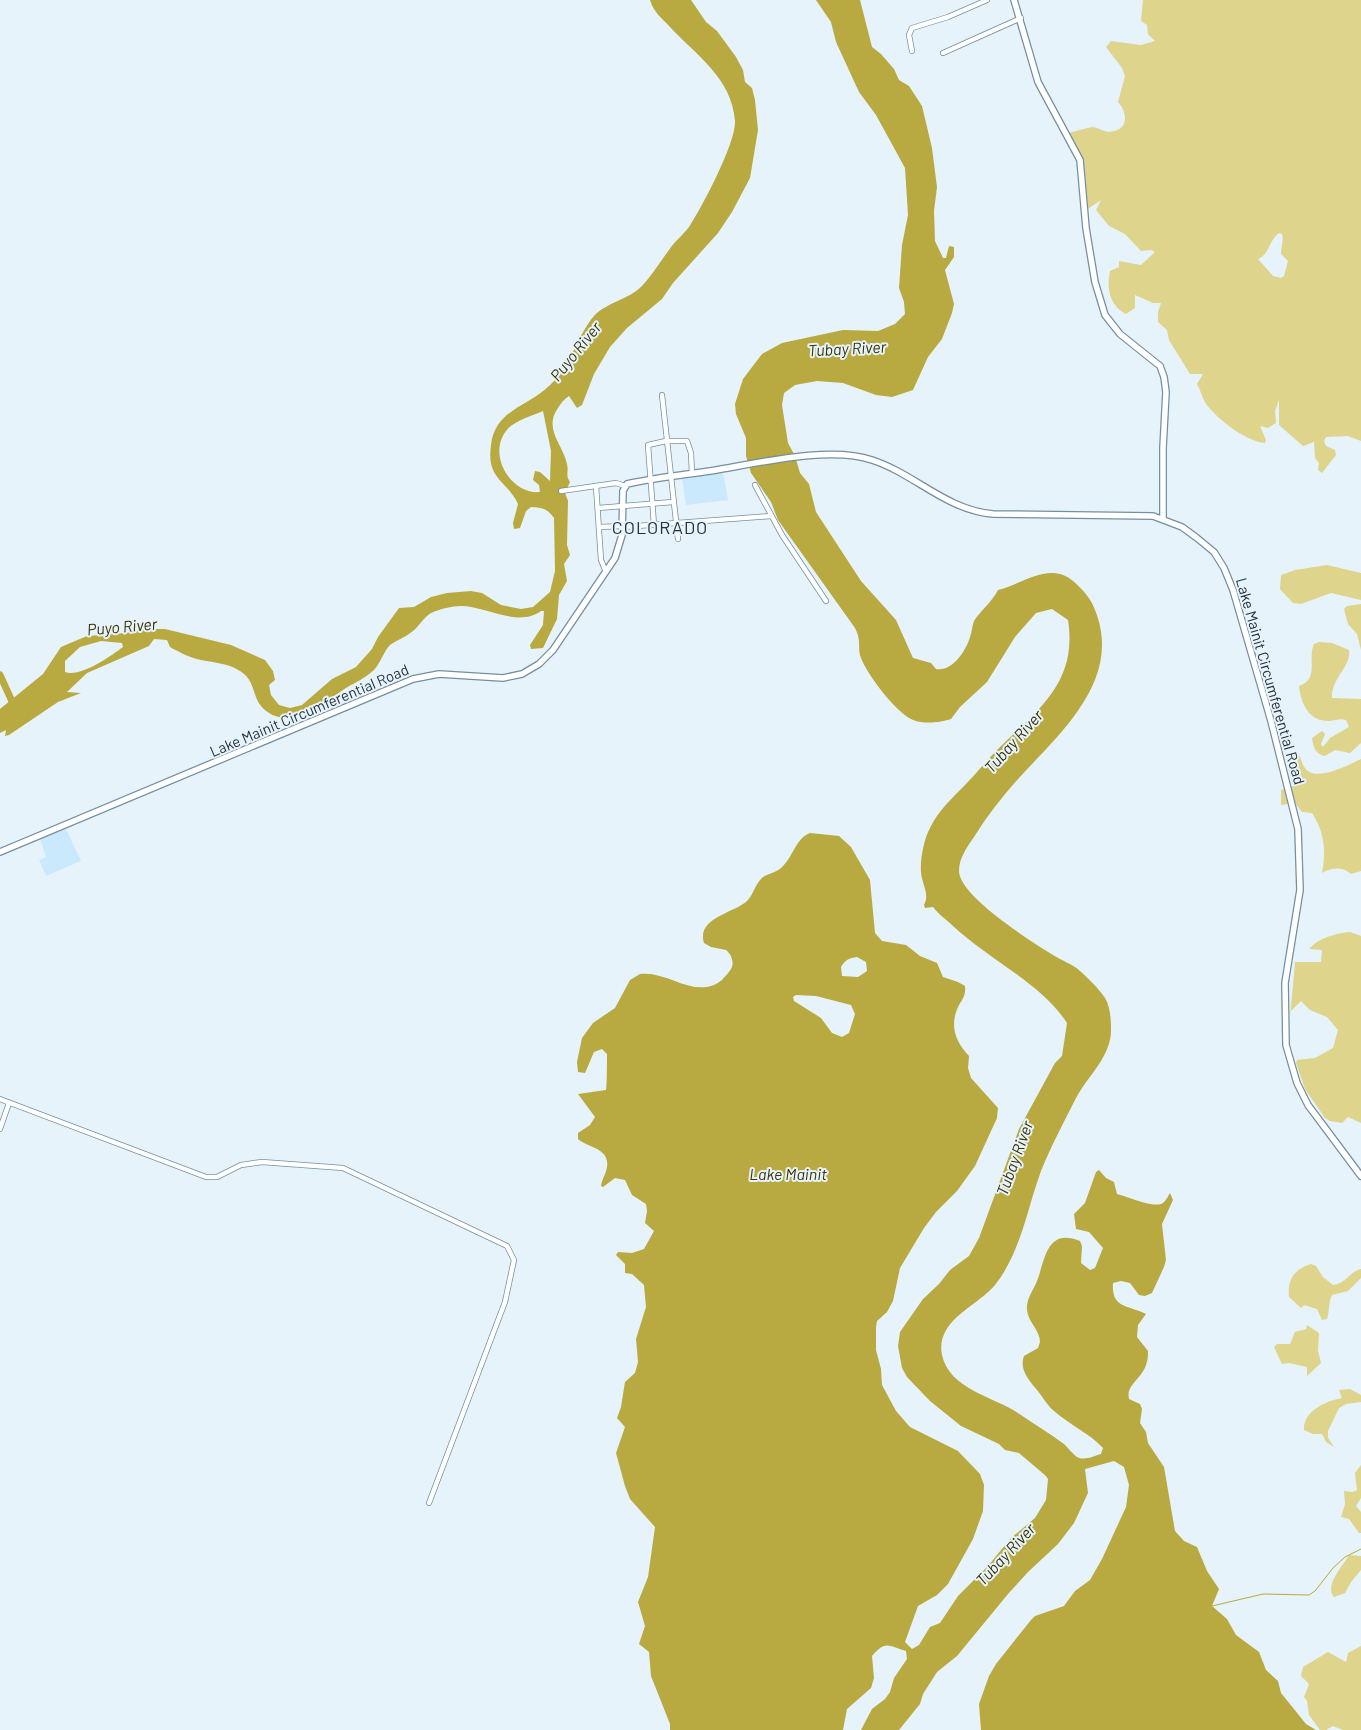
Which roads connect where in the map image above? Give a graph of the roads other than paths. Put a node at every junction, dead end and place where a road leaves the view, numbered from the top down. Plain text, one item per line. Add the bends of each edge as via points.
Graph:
1 (987, 0) edge
2 (1014, 0) edge
3 (1021, 18) junction
4 (912, 51) dead end
5 (943, 53) dead end
6 (662, 395) dead end
7 (666, 440) junction
8 (692, 474) junction
9 (670, 477) junction
10 (651, 480) junction
11 (754, 485) dead end
12 (596, 486) junction
13 (625, 486) junction
14 (562, 491) dead end
15 (673, 502) junction
16 (653, 504) junction
17 (622, 506) junction
18 (598, 508) junction
19 (771, 516) junction
20 (1163, 518) junction
21 (676, 523) junction
22 (654, 524) junction
23 (600, 527) junction
24 (623, 527) junction
25 (678, 539) dead end
26 (606, 572) junction
27 (826, 601) dead end
28 (0, 852) edge
29 (0, 1099) edge
30 (9, 1102) junction
31 (0, 1129) edge
32 (1361, 1176) edge
33 (429, 1503) dead end

1 - 4 street via 912,28 909,35
2 - 3 main road
3 - 5 street
3 - 20 main road via 1043,95 1080,160 1086,228 1103,310 1116,330 1154,361 1164,377
6 - 7 street
7 - 8 street via 688,443
7 - 9 street
7 - 10 street via 648,444
8 - 9 main road, Lake Mainit Circumferential Road
8 - 20 main road, Lake Mainit Circumferential Road via 810,456 846,454 878,462 955,505 975,512 1137,514
9 - 10 main road, Lake Mainit Circumferential Road
9 - 15 street
10 - 13 main road, Lake Mainit Circumferential Road
10 - 16 street
11 - 19 street
12 - 13 street
12 - 14 street
12 - 18 street
13 - 17 main road, Lake Mainit Circumferential Road
15 - 16 street
15 - 21 street
16 - 17 street
16 - 22 street
17 - 18 street
17 - 24 main road, Lake Mainit Circumferential Road
18 - 23 street
19 - 21 street
19 - 27 street
20 - 32 main road, Lake Mainit Circumferential Road via 1182,527 1214,552 1233,590 1298,829 1300,890 1285,984 1286,1045 1297,1083 1308,1105
21 - 22 street
21 - 25 street
22 - 24 street
23 - 24 street
23 - 26 street via 601,560
24 - 26 main road, Lake Mainit Circumferential Road via 615,558
26 - 28 main road, Lake Mainit Circumferential Road via 552,650 527,672 495,678 439,674 413,679
29 - 30 street
30 - 31 street
30 - 33 street via 206,1178 241,1165 262,1162 343,1168 507,1246 514,1260 505,1302

